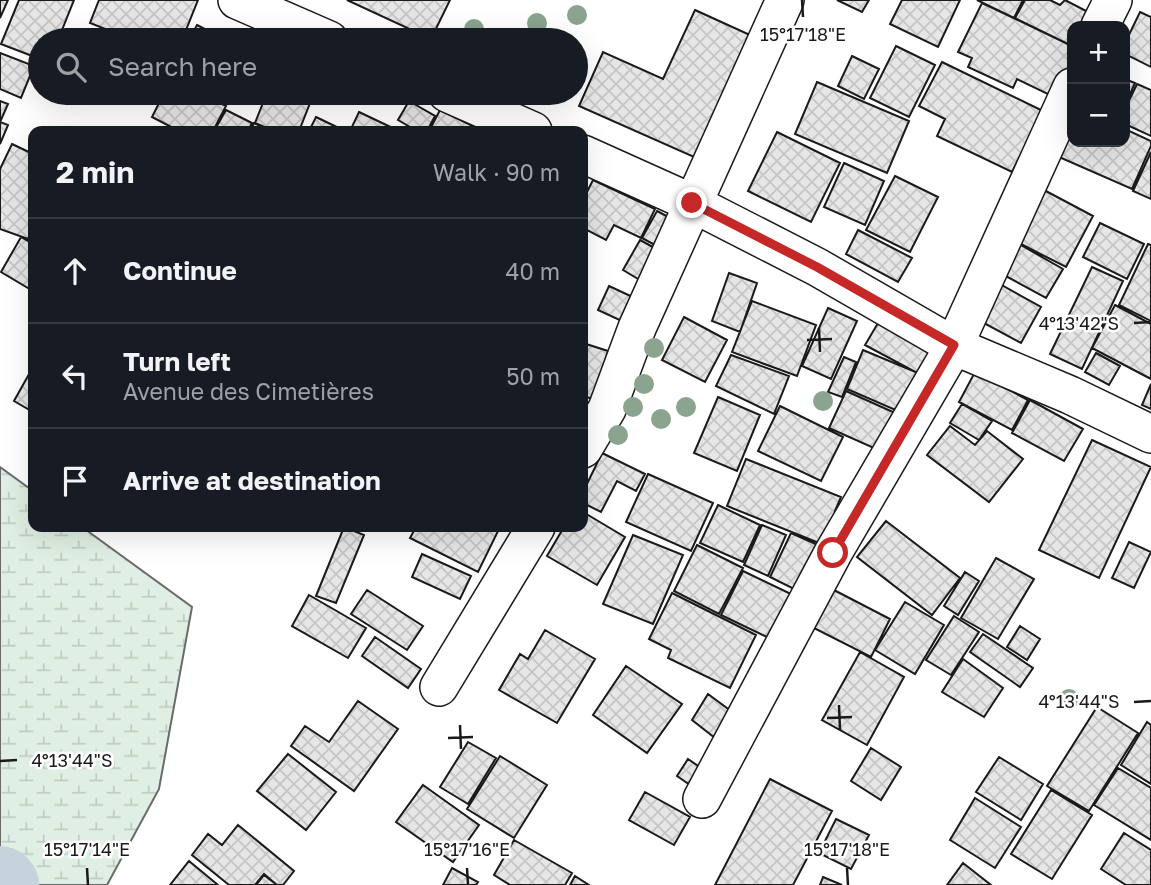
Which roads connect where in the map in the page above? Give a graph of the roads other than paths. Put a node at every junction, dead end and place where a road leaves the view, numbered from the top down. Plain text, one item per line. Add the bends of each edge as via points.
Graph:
1 (237, 0) edge
2 (785, 0) edge
3 (1113, 0) edge
4 (1102, 21) edge
5 (301, 28) edge
6 (1067, 98) edge
7 (474, 105) edge
8 (522, 126) edge
9 (588, 156) edge
10 (692, 203) junction
11 (954, 345) junction
12 (1151, 434) edge
13 (588, 441) edge
14 (533, 532) edge
15 (439, 687) dead end
16 (702, 799) dead end

1 - 5 street
2 - 10 street
3 - 4 street
6 - 11 street
7 - 8 street
9 - 10 street
10 - 11 street
10 - 13 street via 607,409
11 - 12 street
11 - 16 street via 833,553
14 - 15 street

